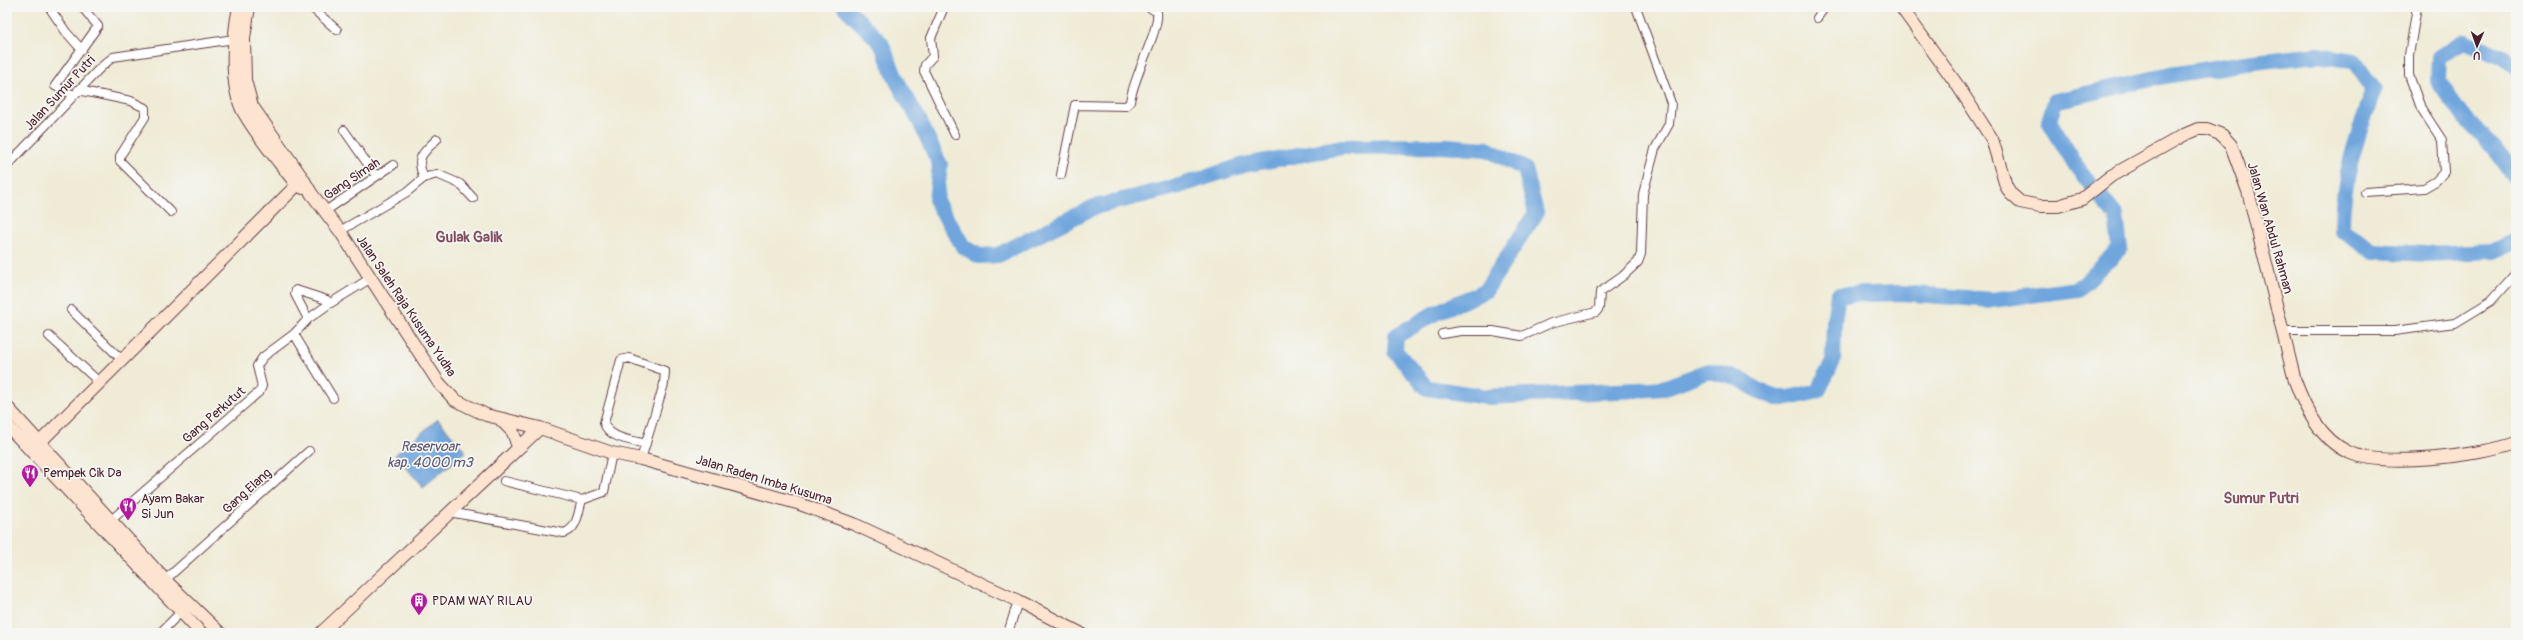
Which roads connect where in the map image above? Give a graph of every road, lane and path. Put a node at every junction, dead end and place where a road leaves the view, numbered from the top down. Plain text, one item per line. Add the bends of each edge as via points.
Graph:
1 (49, 7) edge
2 (82, 7) edge
3 (239, 7) edge
4 (249, 7) edge
5 (311, 7) edge
6 (944, 7) edge
7 (1149, 7) edge
8 (1636, 7) edge
9 (1825, 7) edge
10 (1901, 7) edge
11 (2417, 7) edge
12 (1817, 18) dead end
13 (337, 30) dead end
14 (234, 39) junction
15 (82, 50) junction
16 (242, 88) junction
17 (76, 93) junction
18 (344, 130) dead end
19 (954, 135) dead end
20 (437, 139) dead end
21 (393, 165) dead end
22 (7, 166) edge
23 (1061, 175) dead end
24 (376, 176) junction
25 (424, 178) junction
26 (300, 182) junction
27 (2365, 192) dead end
28 (473, 198) dead end
29 (171, 212) dead end
30 (324, 212) junction
31 (340, 231) junction
32 (2516, 273) edge
33 (371, 278) junction
34 (329, 303) junction
35 (71, 310) dead end
36 (308, 319) junction
37 (2284, 331) junction
38 (294, 334) junction
39 (1442, 334) dead end
40 (49, 336) dead end
41 (121, 359) junction
42 (99, 382) junction
43 (332, 398) dead end
44 (7, 407) edge
45 (500, 419) junction
46 (7, 425) edge
47 (540, 428) junction
48 (2516, 443) edge
49 (646, 444) junction
50 (35, 447) junction
51 (518, 447) junction
52 (309, 451) dead end
53 (612, 453) junction
54 (641, 459) junction
55 (504, 481) dead end
56 (582, 500) junction
57 (450, 512) junction
58 (110, 521) junction
59 (116, 535) junction
60 (165, 580) junction
61 (1018, 601) junction
62 (180, 613) junction
63 (196, 620) junction
64 (160, 633) edge
65 (201, 633) edge
66 (220, 633) edge
67 (321, 633) edge
68 (1008, 633) edge
69 (1080, 633) edge

1 - 15 street
2 - 15 street via 98,26
3 - 14 street, Jalan Saleh Raja Kusuma Yudha
4 - 16 street, Jalan Saleh Raja Kusuma Yudha via 244,38
5 - 13 street
6 - 19 street via 931,38 933,56 925,65 924,71
7 - 23 street via 1157,12 1158,23 1134,81 1130,102 1126,106 1075,105
8 - 39 street via 1672,102 1668,124 1655,149 1643,194 1643,246 1638,262 1600,292 1599,308 1596,312 1551,323 1522,336 1493,331
9 - 12 street
10 - 37 street, Jalan Wan Abdul Rahman via 1992,138 2011,194 2020,202 2058,206 2082,199 2111,176 2198,129 2208,129 2222,135 2231,145 2248,191
11 - 27 street via 2409,54 2409,75 2421,108 2442,140 2444,172 2436,181 2424,188
14 - 16 street, Jalan Saleh Raja Kusuma Yudha
14 - 17 street, Jalan Sumur Putri via 116,56 106,62
15 - 17 street via 55,86
16 - 26 street, Jalan Saleh Raja Kusuma Yudha
17 - 22 street, Jalan Sumur Putri
17 - 29 street via 131,101 145,108 146,117 120,156 120,161
18 - 24 street
20 - 25 street via 420,159 419,165
21 - 24 street, Gang Simah
24 - 30 street, Gang Simah
25 - 28 street via 437,174 450,178 460,184
25 - 31 street via 407,192
26 - 30 street, Jalan Saleh Raja Kusuma Yudha
26 - 41 street via 218,266
30 - 31 street, Jalan Saleh Raja Kusuma Yudha
31 - 33 street, Jalan Saleh Raja Kusuma Yudha
32 - 37 street via 2491,301 2455,322 2394,331
33 - 34 street, Gang Perkutut
33 - 45 street, Jalan Saleh Raja Kusuma Yudha via 438,383 467,408
34 - 36 street, Gang Perkutut
34 - 36 street via 296,290 295,294
35 - 41 street
36 - 38 street, Gang Perkutut
37 - 48 street, Jalan Wan Abdul Rahman via 2295,381 2306,410 2332,441 2349,452 2374,458 2436,458 2470,456
38 - 43 street
38 - 58 street, Gang Perkutut via 257,366 262,386 260,391
40 - 42 street
41 - 42 street
42 - 50 street
44 - 50 street
45 - 47 street, Jalan Saleh Raja Kusuma Yudha
45 - 51 street via 513,432
46 - 50 street
47 - 51 street
47 - 53 street, Jalan Raden Imba Kusuma
49 - 49 street via 664,384 664,371 629,358 621,360 604,423 606,430 613,434
49 - 54 street
50 - 58 street
50 - 59 street
51 - 57 street
52 - 60 street, Gang Elang
53 - 54 street, Jalan Raden Imba Kusuma
53 - 56 street via 604,492
54 - 61 street, Jalan Raden Imba Kusuma via 797,502 856,525
55 - 56 street
56 - 57 street via 574,528 564,533
57 - 67 street
58 - 59 street
59 - 60 street
59 - 62 street
60 - 63 street
61 - 68 street
61 - 69 street, Jalan Raden Imba Kusuma
62 - 63 street
62 - 64 street
63 - 65 street
63 - 66 street

